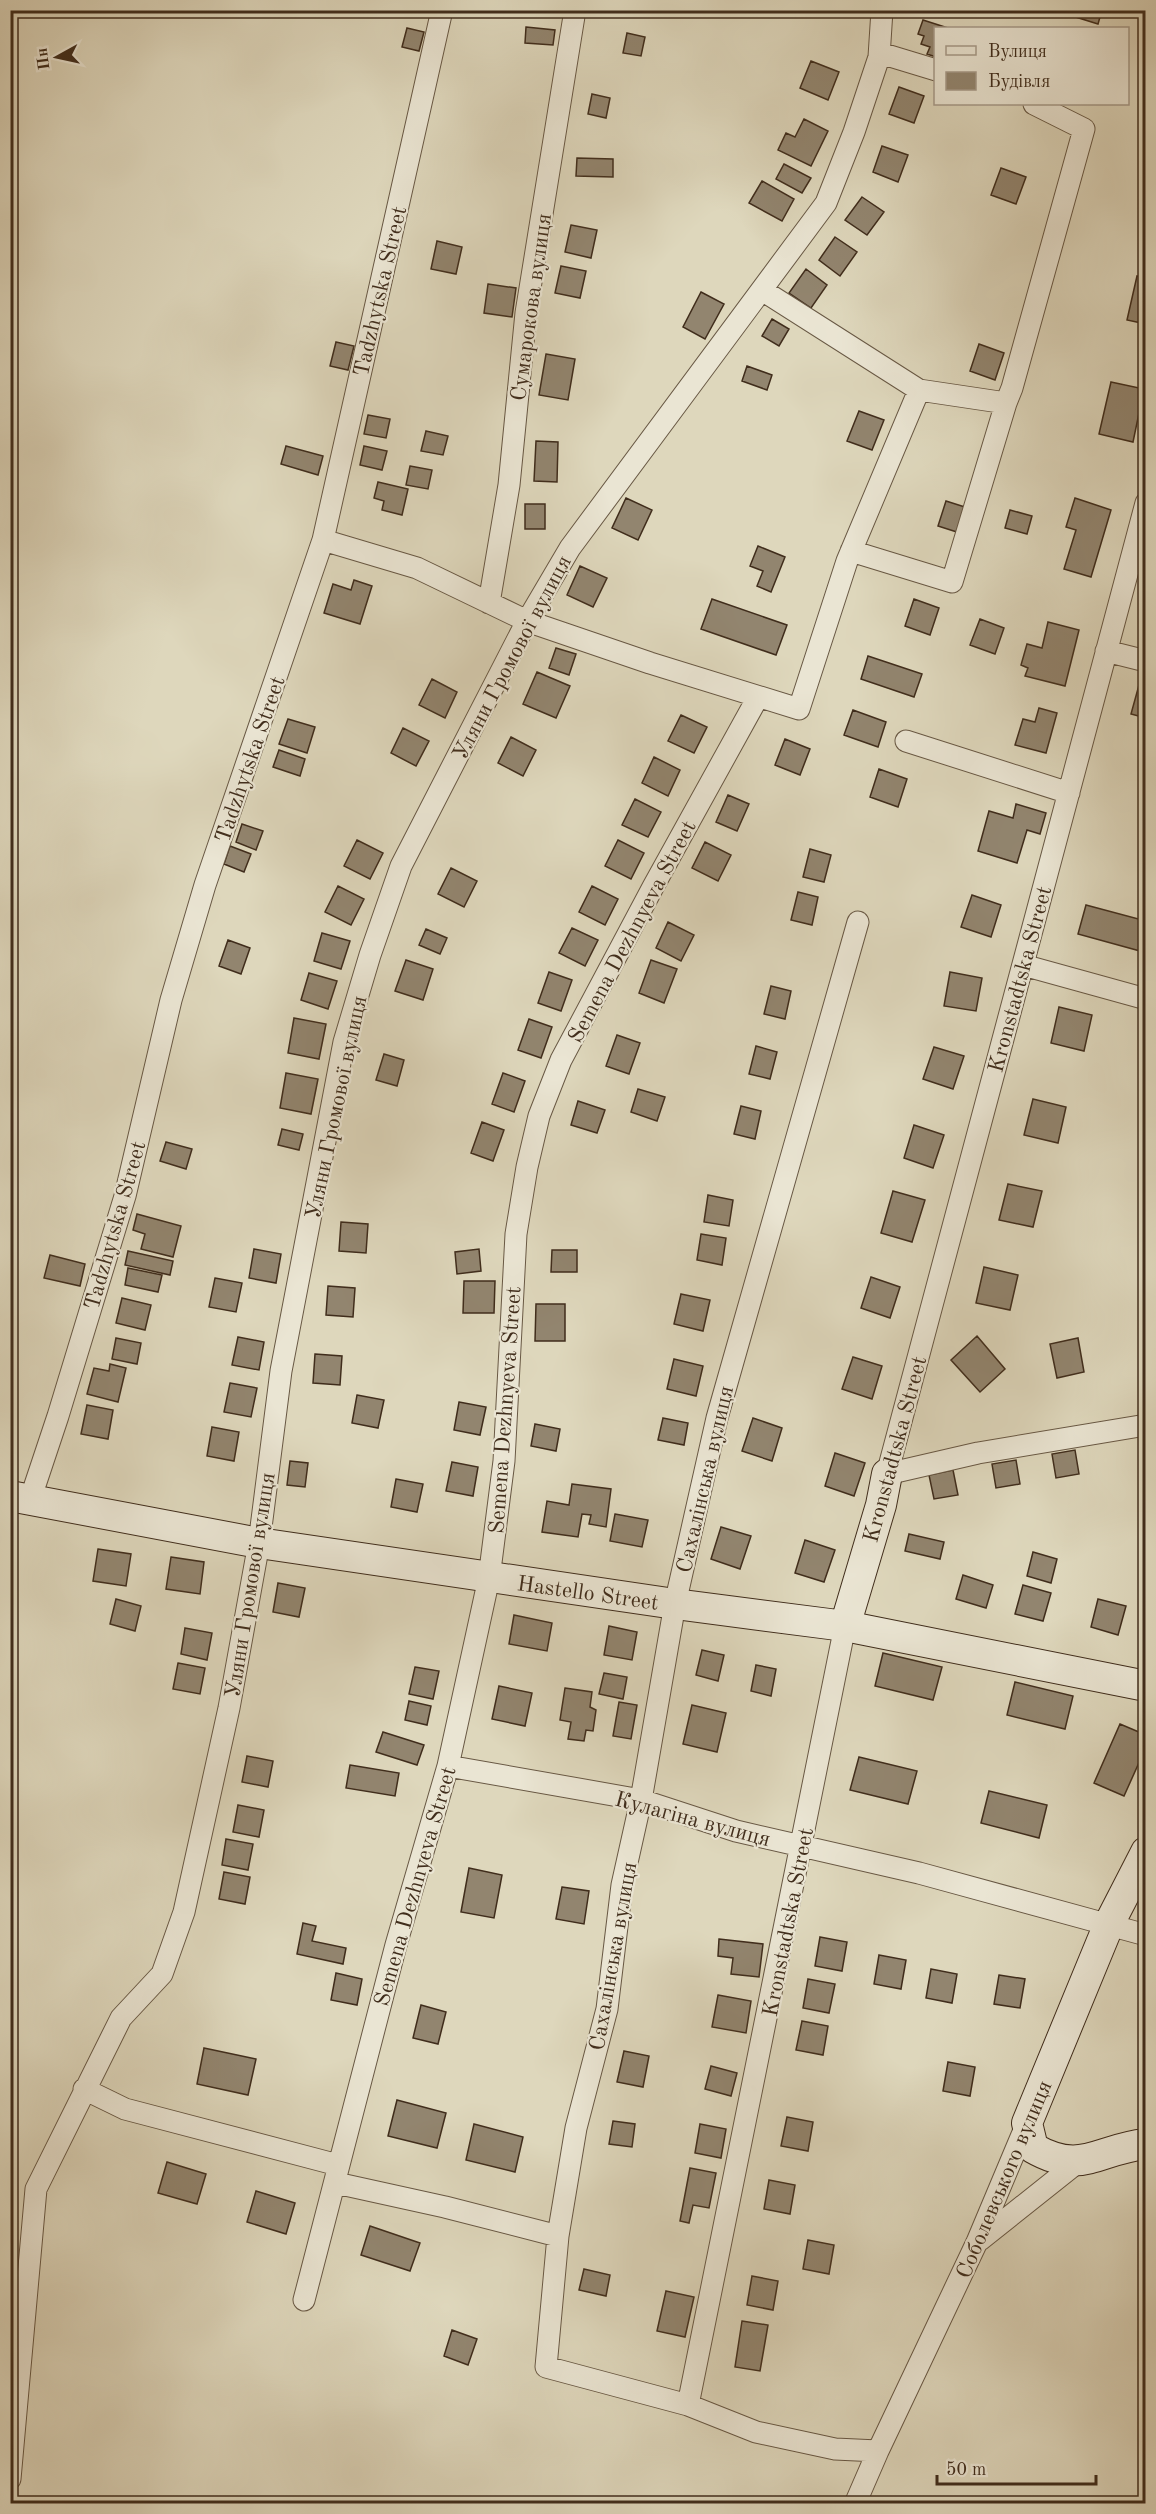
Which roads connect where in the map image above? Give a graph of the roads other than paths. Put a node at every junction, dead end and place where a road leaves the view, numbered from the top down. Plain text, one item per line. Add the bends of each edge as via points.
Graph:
1 (442, 10) edge
2 (575, 10) edge
3 (882, 10) edge
4 (880, 53) junction
5 (934, 69) edge
6 (1036, 105) edge
7 (762, 290) junction
8 (919, 390) junction
9 (1006, 403) junction
10 (1146, 503) edge
11 (324, 540) junction
12 (851, 551) junction
13 (489, 603) junction
14 (527, 621) junction
15 (1106, 651) junction
16 (1146, 661) edge
17 (759, 697) junction
18 (906, 741) dead end
19 (1069, 793) junction
20 (858, 922) dead end
21 (1023, 965) junction
22 (1146, 999) edge
23 (1146, 1425) edge
24 (887, 1474) junction
25 (20, 1498) edge
26 (259, 1544) junction
27 (489, 1578) junction
28 (675, 1604) junction
29 (845, 1626) junction
30 (1146, 1686) edge
31 (448, 1766) junction
32 (641, 1800) junction
33 (802, 1846) junction
34 (1146, 1852) edge
35 (1109, 1924) junction
36 (1146, 1935) edge
37 (84, 2089) junction
38 (1027, 2123) junction
39 (1146, 2144) edge
40 (1078, 2162) junction
41 (337, 2174) junction
42 (558, 2236) junction
43 (977, 2242) junction
44 (304, 2300) dead end
45 (688, 2405) junction
46 (878, 2451) junction
47 (10, 2479) edge
48 (855, 2504) edge

1 - 11 street, Tadzhytska Street
2 - 13 street, Сумарокова вулиця via 526,313 509,485
3 - 4 street, Уляни Громової вулиця
4 - 5 street
4 - 7 street, Уляни Громової вулиця via 826,203
6 - 9 street via 1084,129
7 - 8 street
7 - 14 street, Уляни Громової вулиця via 570,548
8 - 9 street
8 - 12 street
9 - 12 street via 952,582
10 - 15 street, Kronstadtska Street
11 - 13 street via 417,568
11 - 25 street, Tadzhytska Street via 205,885 171,1000 125,1196 58,1416
12 - 17 street via 799,709
13 - 14 street
14 - 17 street
14 - 26 street, Уляни Громової вулиця via 401,866 344,1042 281,1371
15 - 16 street
15 - 19 street, Kronstadtska Street
17 - 27 street, Semena Dezhnyeva Street via 561,1060 539,1116 516,1234 504,1461
18 - 19 street
19 - 21 street, Kronstadtska Street
20 - 28 street, Сахалінська вулиця via 717,1418
21 - 22 street
21 - 24 street, Kronstadtska Street
23 - 24 street via 978,1453
24 - 29 street, Kronstadtska Street
25 - 26 street, Hastello Street
26 - 27 street, Hastello Street
26 - 37 street, Уляни Громової вулиця via 229,1708 184,1912 162,1974 121,2018
27 - 28 street, Hastello Street
27 - 31 street, Semena Dezhnyeva Street
28 - 29 street, Hastello Street
28 - 32 street, Сахалінська вулиця
29 - 30 street, Hastello Street
29 - 33 street, Kronstadtska Street
31 - 32 street, Кулагіна вулиця
31 - 41 street, Semena Dezhnyeva Street via 405,1911
32 - 33 street, Кулагіна вулиця via 736,1831
32 - 42 street, Сахалінська вулиця via 622,1885 607,2009 576,2128
33 - 35 street, Кулагіна вулиця
33 - 45 street, Kronstadtska Street
34 - 35 street, Соболевського вулиця
35 - 36 street, Кулагіна вулиця
35 - 38 street, Соболевського вулиця
37 - 41 street via 125,2109
37 - 47 street, Уляни Громової вулиця via 36,2189
38 - 40 street via 1033,2148 1052,2158
38 - 43 street, Соболевського вулиця
39 - 40 street
40 - 43 street
41 - 42 street
41 - 44 street, Semena Dezhnyeva Street
42 - 45 street, Сахалінська вулиця via 546,2367
43 - 46 street, Соболевського вулиця
45 - 46 street via 756,2432 835,2449
46 - 48 street, Соболевського вулиця

